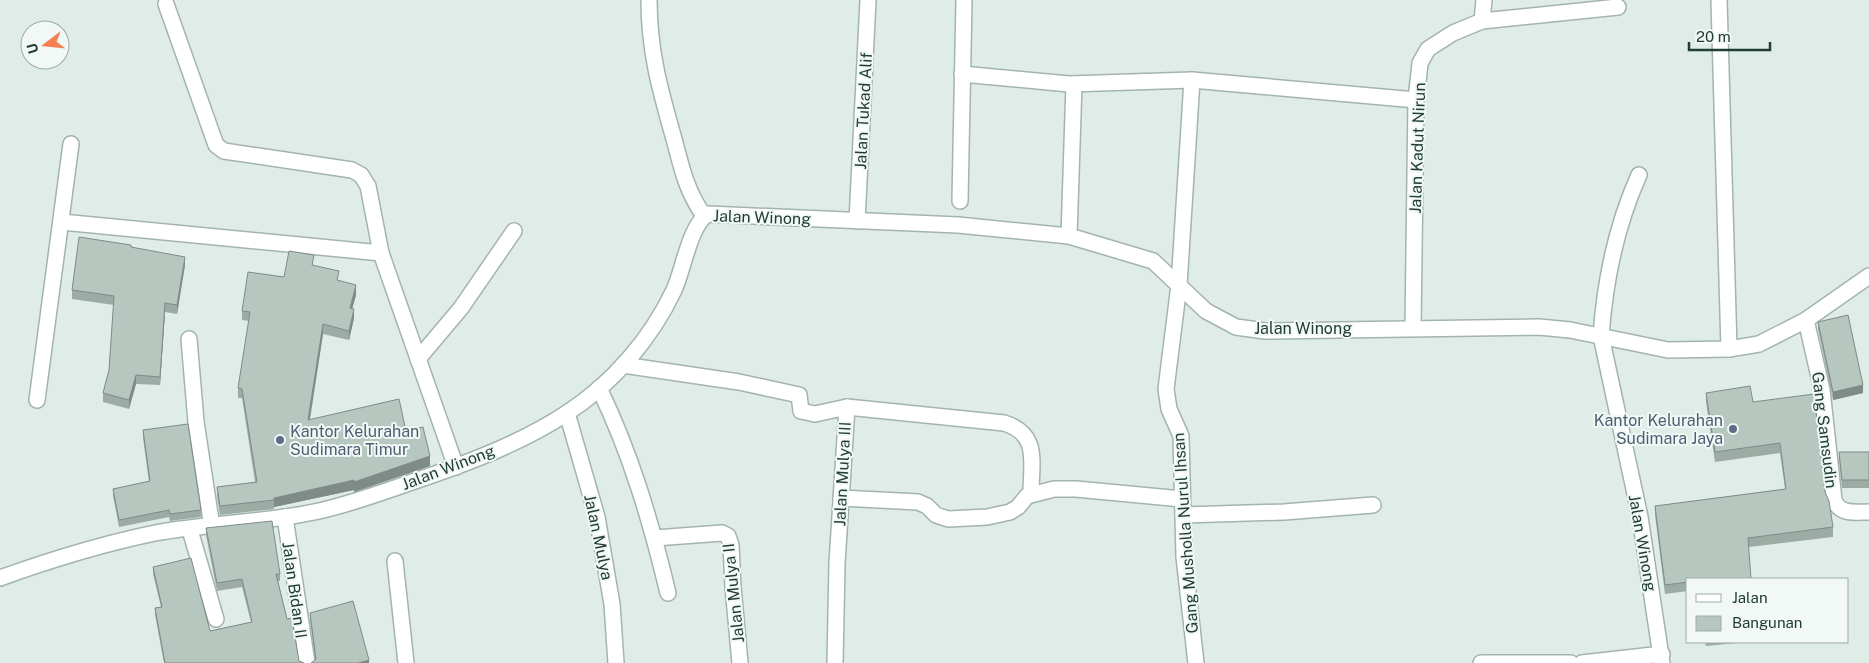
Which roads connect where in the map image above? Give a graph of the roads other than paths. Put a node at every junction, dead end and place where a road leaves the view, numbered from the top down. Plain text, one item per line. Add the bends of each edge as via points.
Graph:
1 (649, 0) edge
2 (868, 0) edge
3 (964, 0) edge
4 (1484, 0) edge
5 (1719, 0) edge
6 (166, 4) dead end
7 (1618, 7) dead end
8 (1482, 21) junction
9 (962, 74) junction
10 (1192, 80) junction
11 (1074, 84) junction
12 (1416, 100) junction
13 (71, 144) dead end
14 (1639, 175) dead end
15 (960, 201) dead end
16 (704, 216) junction
17 (858, 221) junction
18 (62, 222) junction
19 (514, 231) dead end
20 (1069, 236) junction
21 (381, 254) junction
22 (1869, 276) edge
23 (1180, 285) junction
24 (1806, 320) junction
25 (1413, 327) junction
26 (1601, 336) junction
27 (189, 339) dead end
28 (1729, 348) junction
29 (418, 359) junction
30 (623, 365) junction
31 (599, 388) junction
32 (37, 400) dead end
33 (847, 407) junction
34 (567, 413) junction
35 (456, 467) junction
36 (1031, 494) junction
37 (841, 498) junction
38 (1182, 499) junction
39 (1373, 504) dead end
40 (1869, 512) edge
41 (1183, 516) junction
42 (285, 517) junction
43 (212, 527) junction
44 (190, 530) junction
45 (655, 538) junction
46 (395, 561) dead end
47 (0, 578) edge
48 (668, 593) dead end
49 (216, 619) dead end
50 (1662, 659) edge
51 (307, 663) edge
52 (406, 663) edge
53 (616, 663) edge
54 (740, 663) edge
55 (835, 663) edge
56 (1196, 663) edge
57 (1482, 663) edge
58 (1571, 663) edge
59 (1582, 663) edge

1 - 16 street via 649,34 655,71 690,196
2 - 17 street, Jalan Tukad Alif
3 - 9 street
4 - 8 street
5 - 28 street
6 - 21 street via 216,145 224,151 352,170 361,175 368,186
7 - 8 street, Jalan Kadut Nirun
8 - 12 street, Jalan Kadut Nirun via 1452,33 1428,49 1420,63
9 - 11 street
9 - 15 street
10 - 11 street
10 - 12 street
10 - 23 street, Gang Musholla Nurul Ihsan
11 - 20 street
12 - 25 street, Jalan Kadut Nirun
13 - 18 street
14 - 26 street, Jalan Winong via 1626,205 1610,262
16 - 17 street, Jalan Winong via 714,213
16 - 30 street, Jalan Winong via 697,226 674,289 651,330
17 - 20 street, Jalan Winong
18 - 21 street
18 - 32 street
19 - 29 street via 461,308
20 - 23 street, Jalan Winong via 1153,261
21 - 29 street
22 - 24 street
23 - 25 street, Jalan Winong via 1206,311 1236,327 1265,331
23 - 38 street, Gang Musholla Nurul Ihsan via 1166,389 1169,409 1181,436
24 - 28 street via 1759,344
24 - 40 street, Gang Samsudin via 1822,390 1834,500 1844,511
25 - 26 street, Jalan Winong via 1539,326
26 - 28 street via 1668,350
26 - 50 street, Jalan Winong via 1640,517
27 - 43 street via 196,422
29 - 35 street
30 - 31 street, Jalan Winong
30 - 33 street, Jalan Mulya III via 740,382 799,395 801,411 815,414
31 - 34 street, Jalan Winong
31 - 45 street via 631,464
33 - 36 street via 1018,427 1027,435 1030,444
33 - 37 street, Jalan Mulya III
34 - 35 street, Jalan Winong via 544,427
34 - 53 street, Jalan Mulya via 597,517 612,604
35 - 42 street, Jalan Winong via 320,511
36 - 37 street via 1010,512 948,519 918,502
36 - 38 street via 1076,489
37 - 55 street, Jalan Mulya III
38 - 41 street, Gang Musholla Nurul Ihsan
39 - 41 street
41 - 56 street, Gang Musholla Nurul Ihsan via 1184,557
42 - 43 street, Jalan Winong
42 - 51 street, Jalan Bidan II
43 - 44 street, Jalan Winong
44 - 47 street, Jalan Winong via 156,533 90,549
44 - 49 street
45 - 48 street
45 - 54 street, Jalan Mulya II via 722,533 728,536
46 - 52 street
50 - 59 street
57 - 58 street

